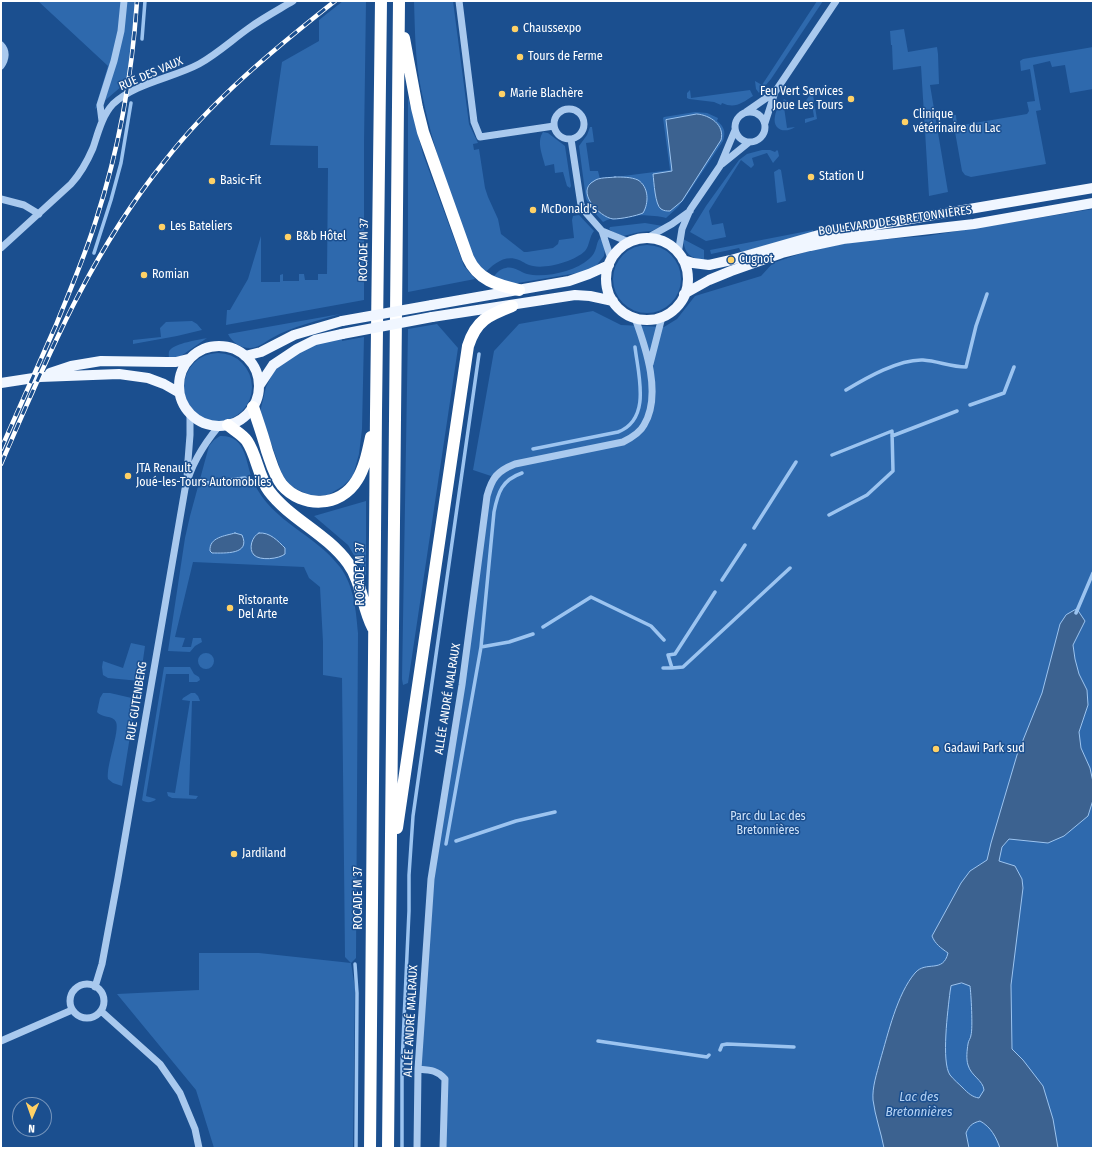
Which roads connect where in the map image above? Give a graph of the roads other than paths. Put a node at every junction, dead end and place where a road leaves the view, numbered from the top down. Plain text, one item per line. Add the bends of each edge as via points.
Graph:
1 (124, 1) edge
2 (293, 1) edge
3 (377, 1) edge
4 (381, 1) edge
5 (459, 1) edge
6 (836, 1) edge
7 (399, 7) edge
8 (381, 28) junction
9 (1, 45) edge
10 (2, 65) edge
11 (775, 92) junction
12 (746, 112) junction
13 (102, 121) junction
14 (765, 122) junction
15 (554, 126) junction
16 (735, 130) junction
17 (571, 139) junction
18 (748, 143) junction
19 (720, 166) junction
20 (1093, 188) edge
21 (1, 199) edge
22 (1093, 203) edge
23 (690, 210) junction
24 (39, 214) junction
25 (602, 231) junction
26 (647, 238) junction
27 (629, 242) junction
28 (1, 248) edge
29 (681, 257) junction
30 (610, 262) junction
31 (519, 290) junction
32 (684, 294) junction
33 (613, 302) junction
34 (512, 306) junction
35 (662, 317) junction
36 (635, 318) junction
37 (245, 356) junction
38 (188, 359) junction
39 (650, 366) junction
40 (40, 377) junction
41 (1, 383) edge
42 (259, 386) junction
43 (178, 392) junction
44 (253, 407) junction
45 (376, 412) junction
46 (190, 415) junction
47 (224, 426) junction
48 (185, 489) junction
49 (374, 630) junction
50 (391, 872) junction
51 (95, 987) junction
52 (72, 1010) junction
53 (101, 1011) junction
54 (1, 1041) edge
55 (418, 1069) junction
56 (199, 1148) edge
57 (370, 1148) edge
58 (388, 1148) edge
59 (417, 1148) edge
60 (443, 1148) edge

1 - 13 street via 121,32 100,105
2 - 13 street, RUE DES VAUX via 258,22 201,63 127,94 113,104
3 - 8 highway
4 - 8 highway, ROCADE M 37
5 - 15 street via 474,122 480,137
6 - 11 street
7 - 31 highway via 423,132 468,258 476,272 487,280
7 - 50 highway
8 - 45 highway, ROCADE M 37
9 - 10 street via 6,56
11 - 12 street
11 - 14 street
12 - 14 street via 760,115
12 - 16 street via 737,120
13 - 24 street, RUE DES VAUX via 80,175
14 - 18 street via 761,138
15 - 17 street via 558,134
15 - 17 street via 558,112 567,108 576,110 583,117 584,126 580,135
16 - 18 street via 739,138
16 - 19 street
17 - 25 street via 581,205
18 - 19 street
19 - 23 street
20 - 29 main road, BOULEVARD DES BRETONNIÈRES via 822,234 708,265 692,263
21 - 24 street via 24,205
22 - 32 main road, BOULEVARD DES BRETONNIÈRES via 974,224 843,239 810,246 731,271
23 - 26 street
23 - 29 street via 682,230
24 - 28 street, RUE DES VAUX
25 - 27 street
25 - 30 street
26 - 27 main road
26 - 29 main road via 665,242
27 - 30 main road
29 - 32 main road via 687,277
30 - 31 main road via 589,274 569,281
30 - 33 main road via 606,284
31 - 37 main road, bridge via 342,321 294,335 261,352
32 - 35 main road via 676,308
33 - 34 main road via 590,296 575,296
33 - 36 main road via 622,312
34 - 42 main road, bridge via 432,317 315,340 273,365
34 - 50 highway via 482,320 471,336 468,346
35 - 36 main road via 649,320
35 - 39 street, ALLÉE ANDRÉ MALRAUX
36 - 39 street, ALLÉE ANDRÉ MALRAUX
37 - 38 main road via 234,349 216,345 198,351
37 - 42 main road via 258,374
38 - 40 main road via 176,362 101,362 71,366
38 - 43 main road via 178,380
39 - 55 street, ALLÉE ANDRÉ MALRAUX via 652,396 648,418 644,426 632,437 613,444 515,464 500,471 490,484 462,685 431,879
40 - 41 main road
40 - 43 main road via 118,374 148,378
42 - 44 main road via 258,397
43 - 46 main road via 182,404
44 - 45 highway via 281,484 303,500 315,502 340,497 349,491 357,480 366,457
44 - 47 main road via 242,418
45 - 49 highway, ROCADE M 37
46 - 47 main road via 210,426
46 - 48 street
47 - 48 street, RUE GUTENBERG via 199,453
47 - 49 highway via 246,440 269,491 282,505 331,543 348,563
48 - 51 street, RUE GUTENBERG via 118,878 102,964
49 - 57 highway, ROCADE M 37
50 - 58 highway
51 - 52 street via 84,985 75,990 70,999
51 - 53 street via 102,993
52 - 53 street via 86,1018 92,1018
52 - 54 street
53 - 56 street via 160,1064 180,1093 195,1129
55 - 59 street, ALLÉE ANDRÉ MALRAUX
55 - 60 street via 434,1070 445,1079

